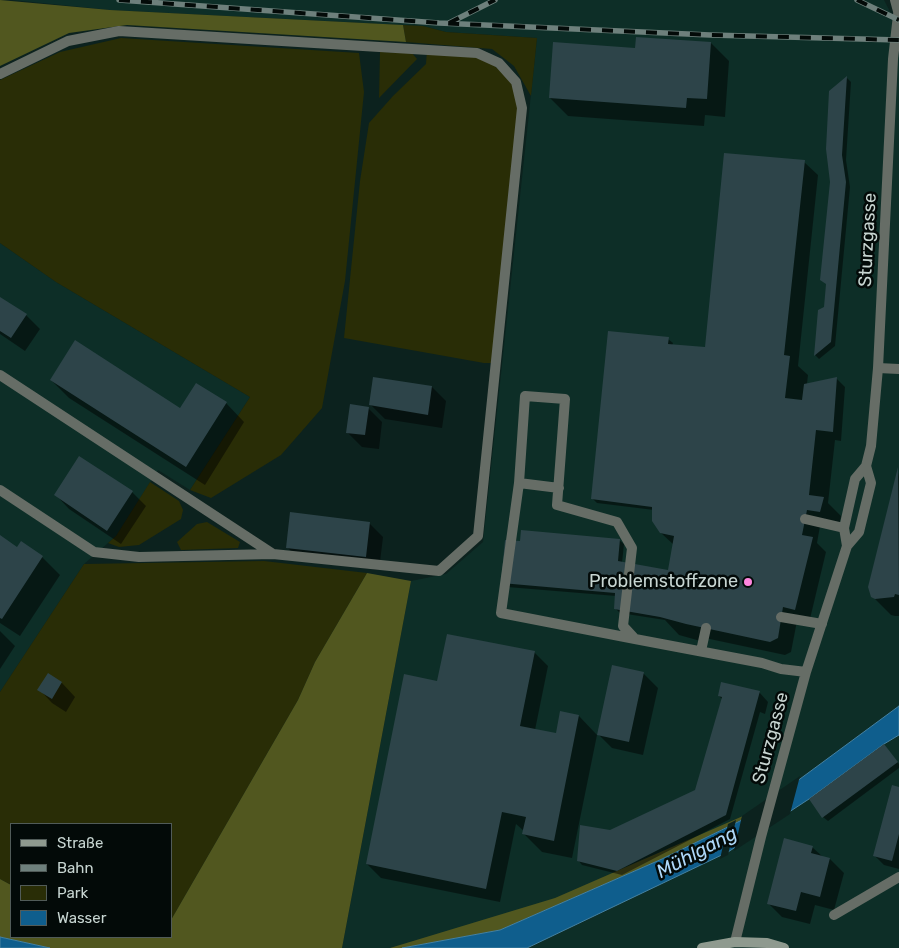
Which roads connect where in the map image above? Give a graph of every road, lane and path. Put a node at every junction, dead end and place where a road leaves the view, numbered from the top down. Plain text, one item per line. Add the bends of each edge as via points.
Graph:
1 (895, 0) edge
2 (899, 15) edge
3 (0, 74) edge
4 (878, 368) junction
5 (899, 369) edge
6 (0, 375) edge
7 (866, 466) junction
8 (519, 483) junction
9 (559, 488) junction
10 (0, 490) edge
11 (805, 519) dead end
12 (844, 528) junction
13 (847, 546) junction
14 (273, 554) junction
15 (781, 617) dead end
16 (822, 624) junction
17 (706, 628) dead end
18 (635, 639) junction
19 (701, 651) junction
20 (806, 672) junction
21 (899, 877) edge
22 (834, 915) dead end
23 (735, 942) junction
24 (702, 948) edge
25 (784, 948) edge

1 - 2 street, Sturzgasse
2 - 4 street, Sturzgasse via 893,59
3 - 14 street via 68,41 119,31 477,53 499,63 516,82 522,108 478,536 439,571
4 - 5 street
4 - 7 street, Sturzgasse
6 - 14 street
7 - 12 street, Sturzgasse via 855,479
7 - 13 street, Sturzgasse via 871,483 859,532
8 - 9 street
8 - 9 street via 525,396 565,399
8 - 18 street via 501,613
9 - 18 street via 558,505 617,522 632,548 623,626
10 - 14 street via 94,552 139,557
11 - 12 street
12 - 13 street, Sturzgasse
13 - 16 street, Sturzgasse
15 - 16 street
16 - 20 street, Sturzgasse
17 - 19 street
18 - 19 street
19 - 20 street
20 - 23 street, Sturzgasse
21 - 22 street
23 - 24 main road
23 - 25 main road via 767,943

